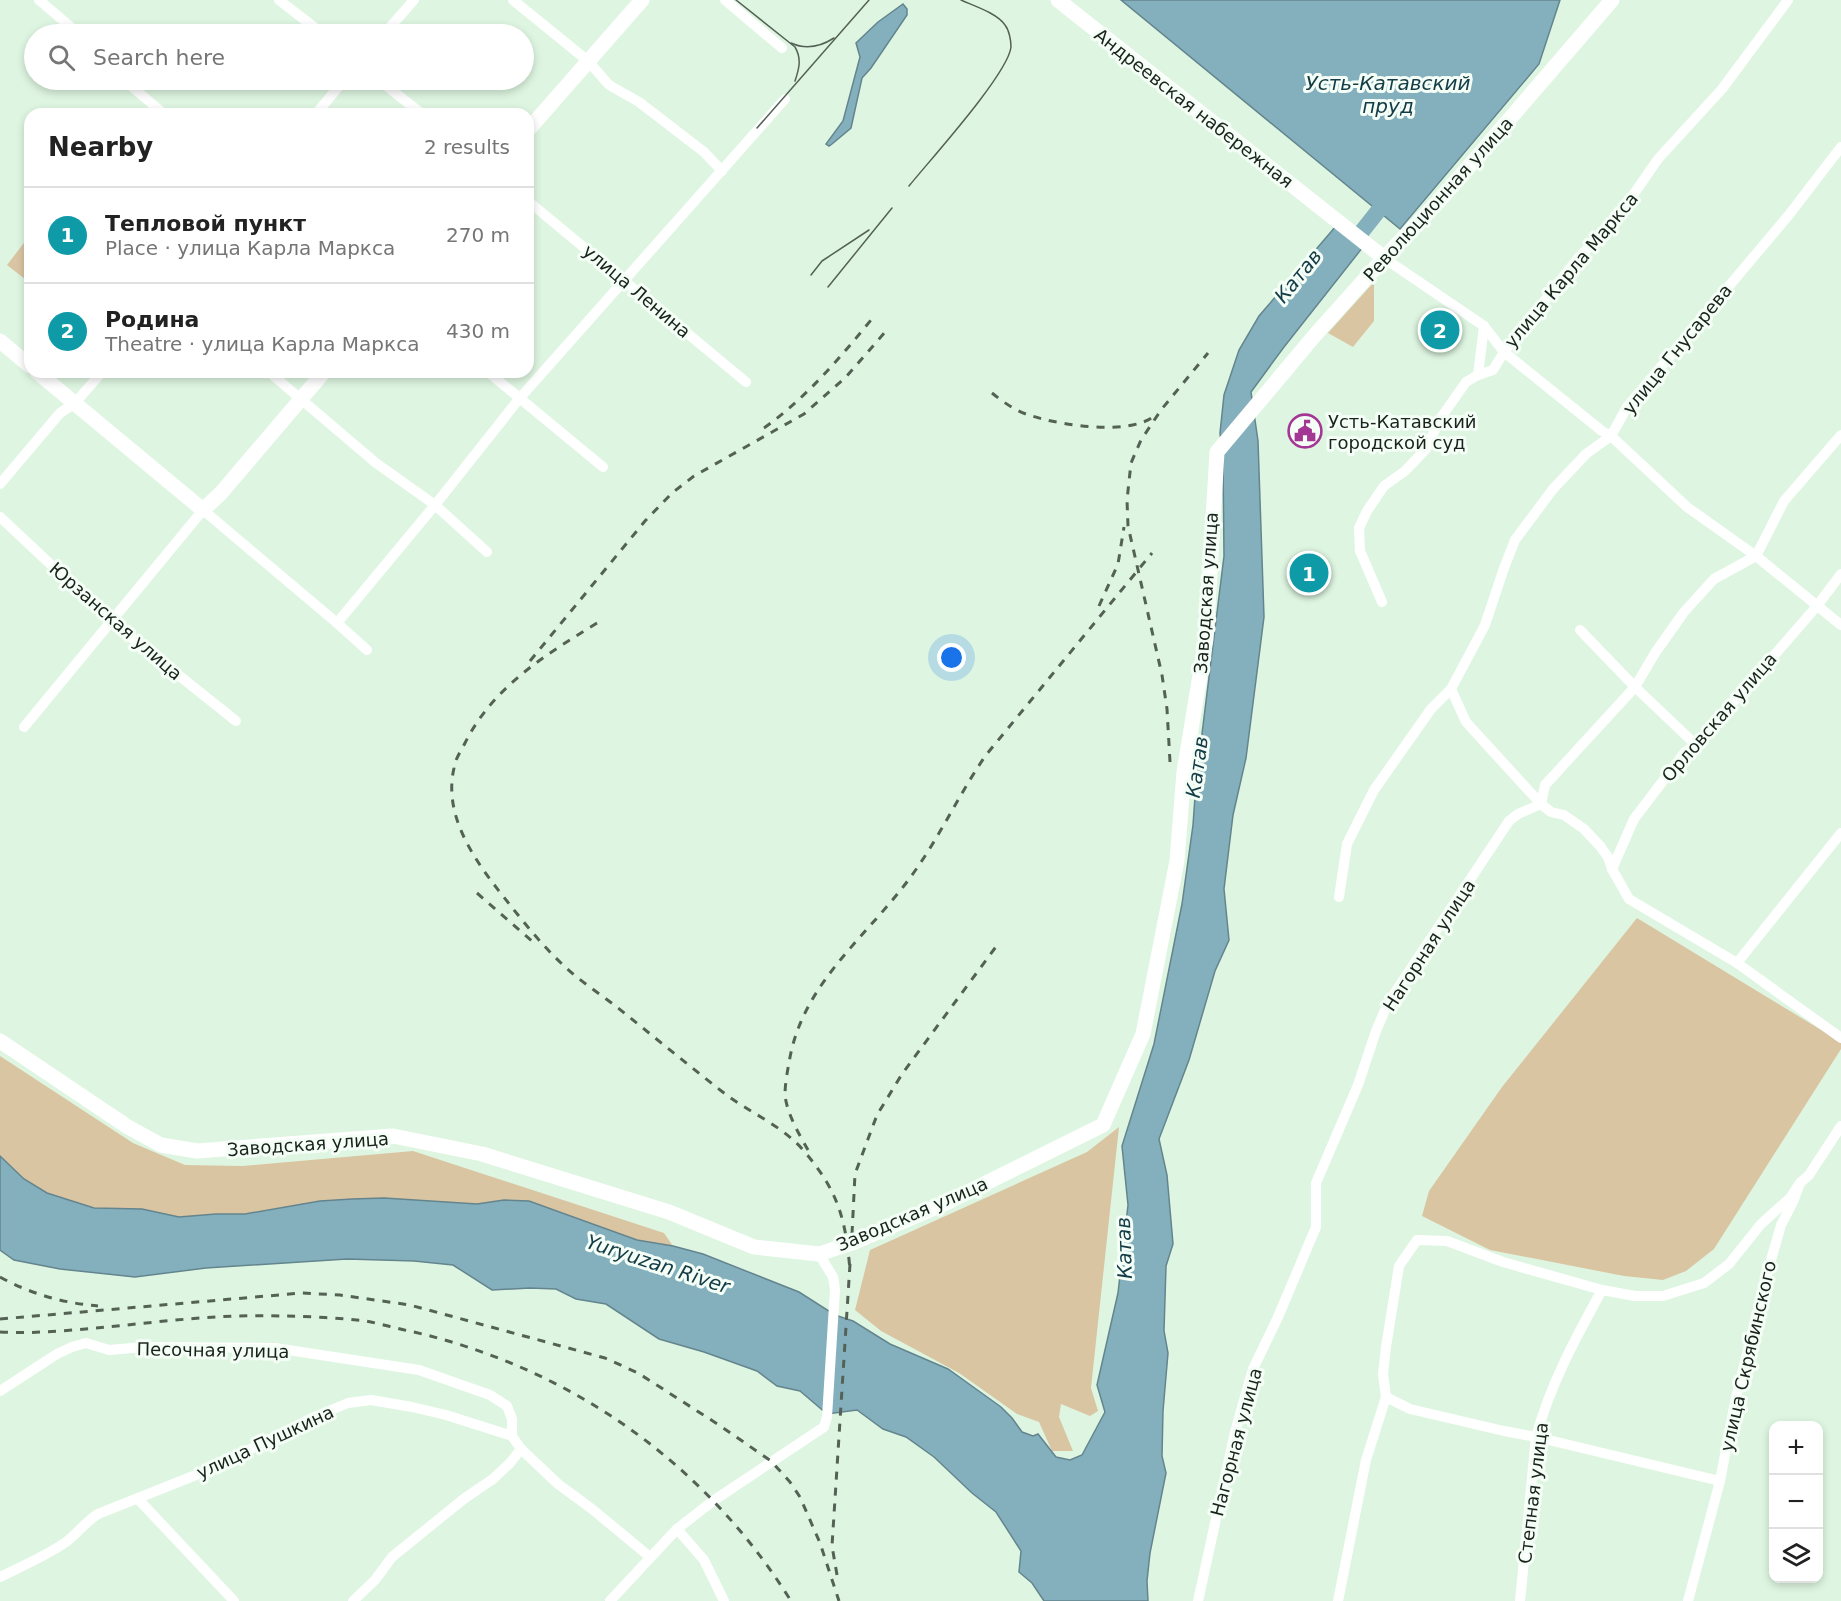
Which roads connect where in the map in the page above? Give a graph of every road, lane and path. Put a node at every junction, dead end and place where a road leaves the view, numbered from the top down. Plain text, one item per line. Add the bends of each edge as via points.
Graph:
1 (39, 0) edge
2 (279, 0) edge
3 (414, 0) edge
4 (513, 0) edge
5 (642, 0) edge
6 (725, 0) edge
7 (1058, 0) edge
8 (1612, 0) edge
9 (1788, 0) edge
10 (68, 24) edge
11 (310, 24) edge
12 (393, 24) edge
13 (782, 48) dead end
14 (588, 61) junction
15 (136, 90) edge
16 (336, 90) edge
17 (392, 90) edge
18 (786, 99) dead end
19 (157, 108) edge
20 (321, 108) edge
21 (414, 108) edge
22 (534, 123) edge
23 (1841, 147) edge
24 (722, 171) junction
25 (534, 206) edge
26 (1384, 258) junction
27 (625, 281) junction
28 (1484, 326) junction
29 (0, 341) edge
30 (1504, 352) junction
31 (24, 361) edge
32 (1478, 375) junction
33 (44, 378) edge
34 (97, 378) edge
35 (276, 378) edge
36 (319, 378) edge
37 (495, 378) edge
38 (746, 382) dead end
39 (301, 399) junction
40 (519, 399) junction
41 (75, 404) junction
42 (1841, 435) edge
43 (1611, 436) junction
44 (1217, 452) joint
45 (603, 467) dead end
46 (0, 484) edge
47 (435, 505) junction
48 (203, 510) junction
49 (0, 517) edge
50 (488, 552) dead end
51 (1756, 556) junction
52 (1841, 574) edge
53 (1382, 602) dead end
54 (1817, 606) junction
55 (112, 622) junction
56 (337, 623) junction
57 (1841, 625) edge
58 (1580, 630) dead end
59 (367, 650) dead end
60 (1635, 687) junction
61 (1452, 689) junction
62 (236, 721) dead end
63 (24, 727) dead end
64 (1696, 745) junction
65 (1541, 804) junction
66 (1841, 833) edge
67 (1612, 869) junction
68 (1339, 897) dead end
69 (1737, 963) junction
70 (1841, 1038) edge
71 (0, 1041) edge
72 (1841, 1126) edge
73 (1800, 1184) junction
74 (819, 1254) junction
75 (1602, 1290) junction
76 (0, 1391) edge
77 (1386, 1397) junction
78 (512, 1436) junction
79 (1536, 1437) junction
80 (521, 1449) junction
81 (1720, 1481) junction
82 (138, 1499) junction
83 (677, 1529) junction
84 (650, 1557) junction
85 (0, 1577) edge
86 (234, 1601) edge
87 (353, 1601) edge
88 (610, 1601) edge
89 (724, 1601) edge
90 (1197, 1601) edge
91 (1338, 1601) edge
92 (1520, 1601) edge
93 (1688, 1601) edge

1 - 10 street
2 - 11 street
3 - 12 street
4 - 14 street
5 - 14 street
6 - 13 street
7 - 26 street, Андреевская набережная
8 - 26 street, Революционная улица via 1440,200
9 - 30 street, улица Карла Маркса via 1722,89 1658,159 1615,220 1579,257
14 - 22 street
14 - 24 street via 609,85 639,102
15 - 19 street
16 - 20 street
17 - 21 street
18 - 24 street
23 - 43 street, улица Гнусарева via 1627,407
24 - 27 street
25 - 27 street, улица Ленина
26 - 28 street
26 - 44 street, Революционная улица
27 - 38 street, улица Ленина
27 - 40 street
28 - 30 street
28 - 32 street
29 - 31 street
30 - 32 street, улица Карла Маркса via 1493,370
30 - 43 street
32 - 53 street, улица Карла Маркса via 1466,382 1440,419 1426,449 1384,486 1359,528 1360,551
33 - 41 street
34 - 41 street
35 - 39 street
36 - 39 street
37 - 40 street
39 - 47 street via 376,463
39 - 48 street
40 - 45 street
40 - 47 street
41 - 46 street via 60,413
41 - 48 street
42 - 51 street via 1784,501
43 - 51 street via 1687,507
43 - 61 street, улица Гнусарева via 1586,454 1553,489 1515,540 1485,625
44 - 74 street, Заводская улица via 1206,639 1184,772 1177,861 1143,1034 1103,1125 948,1202
47 - 50 street
47 - 56 street
48 - 55 street
48 - 56 street
49 - 55 street, Юрзанская улица
51 - 54 street
51 - 60 street via 1714,579 1684,612
52 - 54 street, Орловская улица
54 - 57 street
54 - 64 street, Орловская улица
55 - 62 street, Юрзанская улица
55 - 63 street
56 - 59 street
58 - 60 street
60 - 64 street
60 - 65 street via 1545,785
61 - 65 street via 1466,722
61 - 68 street, улица Гнусарева via 1431,709 1374,790 1347,844
64 - 67 street, Орловская улица via 1685,752 1634,819
65 - 67 street via 1584,829 1608,857
65 - 90 street, Нагорная улица via 1509,821 1381,1017 1358,1085 1316,1183 1316,1227 1253,1369
66 - 69 street
67 - 69 street via 1629,899
69 - 70 street
71 - 74 street, Заводская улица via 161,1144 197,1151 393,1136 482,1154 669,1212 754,1247
72 - 73 street, улица Скрябинского
73 - 75 street via 1729,1264 1704,1283 1663,1296
73 - 81 street, улица Скрябинского via 1781,1225 1765,1281
74 - 83 street via 836,1289 824,1427
75 - 77 street via 1503,1262 1447,1241 1417,1239 1399,1266 1383,1374
75 - 79 street, Степная улица via 1573,1342
76 - 78 street, Песочная улица via 57,1354 86,1343 109,1350 275,1348 419,1370 490,1395 507,1406
77 - 79 street via 1410,1409
77 - 91 street via 1366,1460
78 - 80 street
78 - 82 street, улица Пушкина via 412,1407 371,1400 348,1403 211,1469
79 - 81 street
79 - 92 street, Степная улица
80 - 84 street via 558,1484
80 - 87 street via 493,1479 392,1557
81 - 93 street, улица Скрябинского
82 - 85 street, улица Пушкина via 98,1514 44,1556
82 - 86 street
83 - 84 street
83 - 89 street via 704,1560
84 - 88 street

